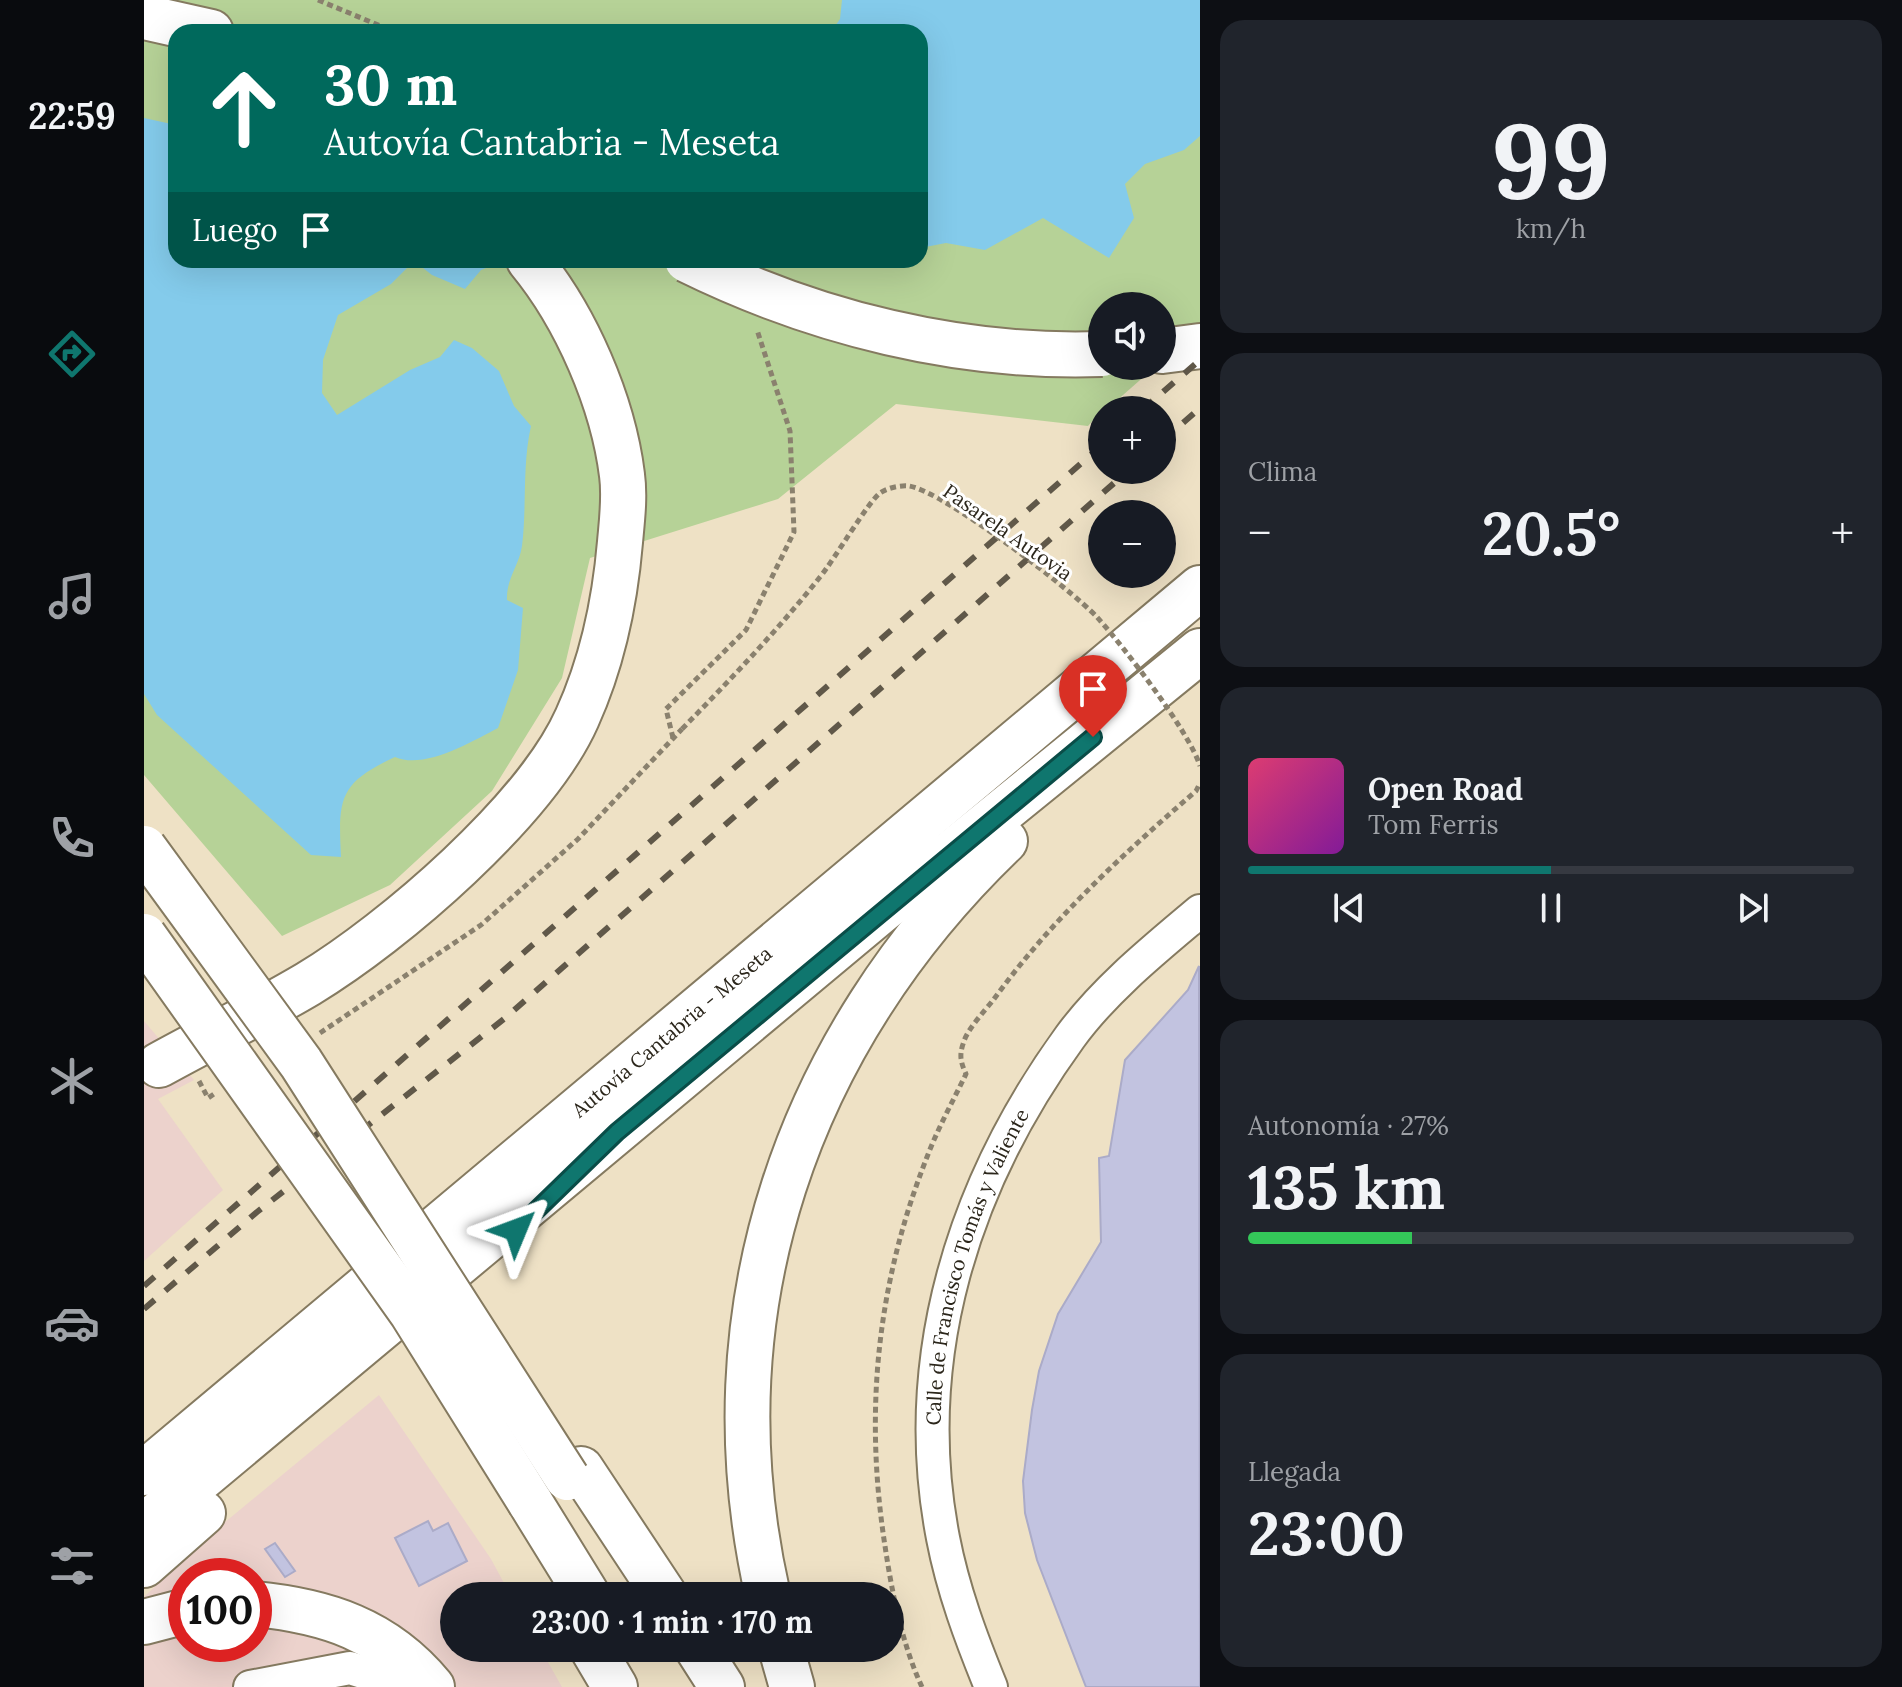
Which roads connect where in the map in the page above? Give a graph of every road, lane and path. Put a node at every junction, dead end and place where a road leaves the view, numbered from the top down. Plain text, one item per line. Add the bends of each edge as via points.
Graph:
1 (318, 0) edge
2 (144, 17) edge
3 (176, 24) edge
4 (376, 24) edge
5 (535, 268) edge
6 (706, 268) edge
7 (756, 327) dead end
8 (1200, 346) edge
9 (1176, 349) edge
10 (1088, 354) edge
11 (1200, 588) edge
12 (1200, 651) edge
13 (1200, 665) edge
14 (682, 729) dead end
15 (673, 739) dead end
16 (1200, 766) edge
17 (1200, 783) edge
18 (144, 848) edge
19 (1200, 911) edge
20 (144, 937) edge
21 (1023, 959) dead end
22 (149, 1062) edge
23 (554, 1128) junction
24 (617, 1132) junction
25 (144, 1445) edge
26 (144, 1473) edge
27 (574, 1473) junction
28 (520, 1506) junction
29 (144, 1526) edge
30 (144, 1565) edge
31 (555, 1582) edge
32 (577, 1582) edge
33 (632, 1582) edge
34 (655, 1582) edge
35 (766, 1582) edge
36 (272, 1607) edge
37 (168, 1616) edge
38 (144, 1622) edge
39 (600, 1662) edge
40 (627, 1662) edge
41 (678, 1662) edge
42 (706, 1662) edge
43 (785, 1662) edge
44 (250, 1687) edge
45 (410, 1687) edge
46 (432, 1687) edge
47 (615, 1687) edge
48 (642, 1687) edge
49 (693, 1687) edge
50 (722, 1687) edge
51 (792, 1687) edge
52 (991, 1687) edge

1 - 4 path
2 - 3 highway
5 - 22 highway via 580,345 599,390 623,476 614,594 577,718 523,801 392,922 309,983
6 - 10 highway, bridge via 791,303 889,333 997,352
7 - 15 path via 790,431 794,532 746,630 666,709
8 - 9 highway
11 - 23 highway, Autovía Cantabria - Meseta
12 - 24 highway
13 - 35 highway via 1033,814 944,904 874,993 826,1079 773,1219 751,1351 750,1486
14 - 16 path, Pasarela Autovia, bridge via 775,634 878,494 910,486 953,507 1096,616 1140,671
17 - 21 path via 1108,867
18 - 27 highway, bridge via 301,1063
19 - 52 street, Calle de Francisco Tomás y Valiente via 1140,961 1071,1035 1003,1141 968,1220 944,1314 931,1396 933,1467 961,1611
20 - 28 highway, bridge
23 - 25 highway
23 - 26 highway, Autovía Cantabria - Meseta
24 - 29 highway
24 - 30 highway via 409,1330
27 - 33 highway
27 - 34 highway
28 - 31 highway
28 - 32 highway
36 - 46 highway via 358,1628 402,1654
37 - 38 highway
39 - 47 highway
40 - 48 highway
41 - 49 highway
42 - 50 highway
43 - 51 highway
44 - 45 street via 350,1668

